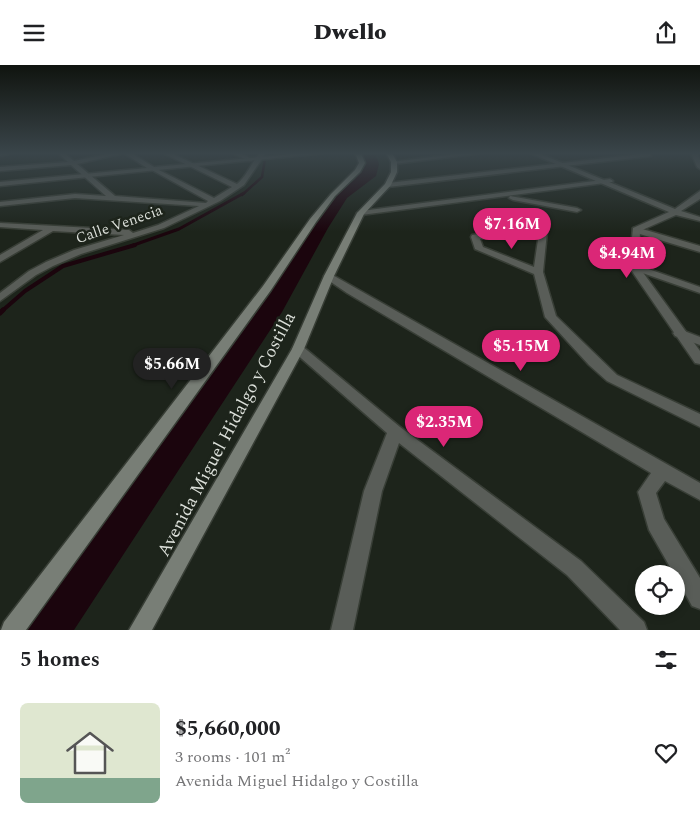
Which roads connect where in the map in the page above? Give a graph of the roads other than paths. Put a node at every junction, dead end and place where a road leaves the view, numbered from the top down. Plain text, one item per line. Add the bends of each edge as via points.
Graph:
1 (45, 179) edge
2 (92, 179) edge
3 (170, 179) edge
4 (221, 179) edge
5 (246, 179) edge
6 (349, 179) edge
7 (391, 179) edge
8 (435, 179) edge
9 (594, 179) edge
10 (606, 179) edge
11 (610, 181) junction
12 (601, 183) junction
13 (0, 184) edge
14 (388, 185) junction
15 (237, 187) junction
16 (700, 195) edge
17 (501, 196) junction
18 (112, 197) junction
19 (645, 199) junction
20 (19, 202) junction
21 (209, 203) junction
22 (0, 204) edge
23 (577, 210) dead end
24 (675, 212) junction
25 (0, 213) edge
26 (361, 213) junction
27 (700, 219) edge
28 (0, 225) edge
29 (54, 227) junction
30 (636, 230) junction
31 (134, 234) junction
32 (700, 249) edge
33 (0, 259) edge
34 (634, 267) junction
35 (538, 272) junction
36 (329, 276) junction
37 (700, 290) edge
38 (0, 298) edge
39 (679, 333) junction
40 (700, 341) edge
41 (298, 349) junction
42 (700, 360) edge
43 (700, 421) edge
44 (395, 431) junction
45 (662, 471) junction
46 (700, 492) edge
47 (700, 598) edge
48 (12, 630) edge
49 (140, 630) edge
50 (342, 630) edge
51 (636, 630) edge

1 - 13 street
2 - 18 street
3 - 21 street
4 - 15 street
5 - 15 street, Calle Venecia
6 - 48 main road, Avenida Miguel Hidalgo y Costilla via 313,221 267,288
7 - 14 main road, Avenida Miguel Hidalgo y Costilla
8 - 14 street
9 - 12 street
10 - 11 street
11 - 12 street
11 - 19 street via 644,195
12 - 17 street
12 - 19 street
14 - 26 main road, Avenida Miguel Hidalgo y Costilla
15 - 21 street, Calle Venecia
16 - 24 street
17 - 23 street
17 - 26 street
18 - 20 street via 75,196
18 - 21 street
19 - 24 street
20 - 22 street
20 - 25 street
21 - 31 street, Calle Venecia
24 - 27 street
24 - 30 street
26 - 36 main road, Avenida Miguel Hidalgo y Costilla
28 - 29 street
29 - 31 street
29 - 33 street
30 - 32 street
30 - 34 street
31 - 38 street, Calle Venecia via 37,270
34 - 37 street
34 - 39 street
35 - 35 street via 479,249 475,237 530,227 538,229 543,232
35 - 43 street via 551,317 594,363 612,378
36 - 41 main road, Avenida Miguel Hidalgo y Costilla
36 - 45 street
39 - 40 street
39 - 42 street
41 - 44 street
41 - 49 main road, Avenida Miguel Hidalgo y Costilla
44 - 50 street via 373,491
44 - 51 street via 574,568
45 - 46 street
45 - 47 street via 647,491 656,523

